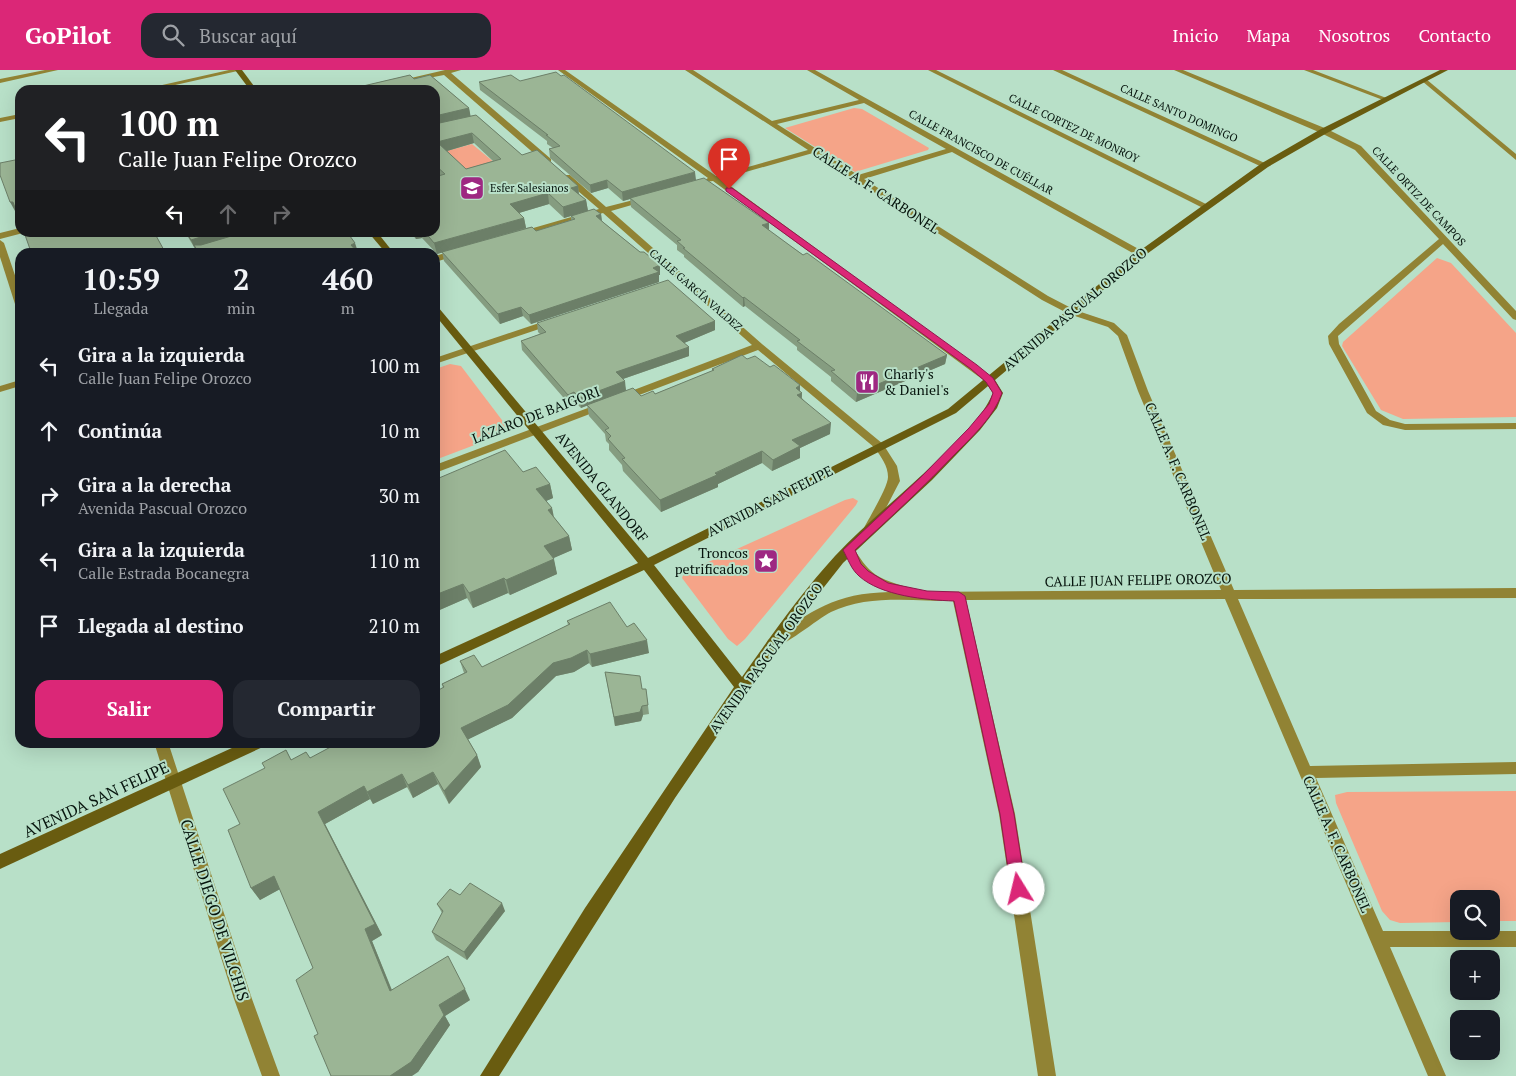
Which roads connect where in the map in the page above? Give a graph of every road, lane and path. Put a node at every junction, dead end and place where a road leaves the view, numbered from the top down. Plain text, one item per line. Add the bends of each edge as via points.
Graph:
1 (55, 70) edge
2 (238, 70) edge
3 (458, 70) edge
4 (561, 70) edge
5 (688, 70) edge
6 (810, 70) edge
7 (931, 70) edge
8 (1056, 70) edge
9 (1177, 70) edge
10 (1307, 70) edge
11 (1445, 70) edge
12 (446, 72) junction
13 (1424, 80) junction
14 (0, 81) edge
15 (391, 83) edge
16 (167, 85) edge
17 (250, 85) edge
18 (1385, 100) junction
19 (864, 101) junction
20 (15, 117) edge
21 (0, 120) edge
22 (772, 123) junction
23 (1324, 131) junction
24 (952, 148) junction
25 (815, 150) junction
26 (1516, 158) edge
27 (1265, 165) junction
28 (714, 178) junction
29 (858, 178) junction
30 (696, 183) edge
31 (659, 194) edge
32 (1206, 206) junction
33 (605, 210) junction
34 (15, 232) edge
35 (0, 236) edge
36 (376, 237) edge
37 (510, 237) edge
38 (1444, 239) junction
39 (0, 243) edge
40 (386, 248) edge
41 (473, 248) edge
42 (1141, 254) junction
43 (440, 258) edge
44 (15, 286) edge
45 (1072, 312) junction
46 (440, 315) edge
47 (1516, 317) edge
48 (562, 319) edge
49 (759, 346) junction
50 (468, 350) junction
51 (440, 359) edge
52 (990, 380) junction
53 (15, 384) edge
54 (0, 389) edge
55 (1516, 426) edge
56 (537, 431) junction
57 (879, 446) junction
58 (440, 467) edge
59 (870, 528) junction
60 (849, 550) junction
61 (646, 564) junction
62 (1516, 593) edge
63 (1229, 594) junction
64 (927, 596) junction
65 (959, 596) junction
66 (773, 644) junction
67 (440, 660) edge
68 (742, 687) junction
69 (163, 748) edge
70 (247, 748) edge
71 (1516, 768) edge
72 (1306, 772) junction
73 (174, 783) junction
74 (0, 862) edge
75 (1379, 939) junction
76 (1516, 939) edge
77 (270, 1076) edge
78 (489, 1076) edge
79 (1047, 1076) edge
80 (1437, 1076) edge

1 - 14 street
2 - 16 street
2 - 17 main road
3 - 12 street
4 - 28 street
5 - 22 street, CALLE A. F. CARBONEL
6 - 19 street, CALLE FRANCISCO DE CUÉLLAR
7 - 32 street, CALLE CORTEZ DE MONROY
8 - 27 street, CALLE SANTO DOMINGO
9 - 23 street, CALLE ORTIZ DE CAMPOS
10 - 18 street
11 - 13 main road, AVENIDA PASCUAL OROZCO
12 - 15 street
12 - 33 street, CALLE GARCÍA VALDEZ via 492,117
13 - 18 main road, AVENIDA PASCUAL OROZCO
13 - 26 street
18 - 23 main road, AVENIDA PASCUAL OROZCO
19 - 22 street
19 - 24 street, CALLE FRANCISCO DE CUÉLLAR
20 - 21 street
22 - 25 street, CALLE A. F. CARBONEL
23 - 27 main road, AVENIDA PASCUAL OROZCO
23 - 38 street, CALLE ORTIZ DE CAMPOS via 1358,148
24 - 29 street
24 - 42 street, CALLE FRANCISCO DE CUÉLLAR
25 - 28 street
25 - 29 street, CALLE A. F. CARBONEL
27 - 32 main road, AVENIDA PASCUAL OROZCO
28 - 30 street
28 - 52 street
29 - 45 street, CALLE A. F. CARBONEL
31 - 33 street
32 - 42 main road, AVENIDA PASCUAL OROZCO
33 - 37 street
33 - 49 street, CALLE GARCÍA VALDEZ via 679,280
34 - 35 street
36 - 40 main road
38 - 47 street, CALLE ORTIZ DE CAMPOS
38 - 55 street via 1342,326 1334,336 1334,344 1372,413 1387,423 1405,427
39 - 44 street
41 - 43 street
42 - 45 main road, AVENIDA PASCUAL OROZCO
45 - 52 main road, AVENIDA PASCUAL OROZCO
45 - 63 street, CALLE A. F. CARBONEL via 1111,325 1122,335
46 - 50 main road, AVENIDA GLANDORF
48 - 50 street
49 - 56 street, LÁZARO DE BAIGORI
49 - 57 street, CALLE GARCÍA VALDEZ
50 - 51 street
50 - 56 main road, AVENIDA GLANDORF
52 - 57 main road, AVENIDA SAN FELIPE via 952,411
52 - 59 main road, AVENIDA PASCUAL OROZCO via 998,393 993,405 972,431 926,479
53 - 54 street
56 - 58 street, LÁZARO DE BAIGORI
56 - 61 main road, AVENIDA GLANDORF
57 - 59 street, CALLE GARCÍA VALDEZ via 895,472 894,481
57 - 61 main road, AVENIDA SAN FELIPE
59 - 60 main road, AVENIDA PASCUAL OROZCO
60 - 64 street via 857,566 873,581
60 - 66 main road, AVENIDA PASCUAL OROZCO via 808,595
61 - 67 main road, AVENIDA SAN FELIPE
61 - 68 main road, AVENIDA GLANDORF
62 - 63 street, CALLE JUAN FELIPE OROZCO
63 - 65 street, CALLE JUAN FELIPE OROZCO
63 - 72 street, CALLE A. F. CARBONEL
64 - 65 street, CALLE JUAN FELIPE OROZCO
64 - 66 street, CALLE JUAN FELIPE OROZCO via 836,604
65 - 79 street via 1007,814
66 - 68 main road, AVENIDA PASCUAL OROZCO
68 - 78 main road, AVENIDA PASCUAL OROZCO via 586,919
69 - 73 street, CALLE DIEGO DE VILCHIS
70 - 73 main road, AVENIDA SAN FELIPE
71 - 72 street
72 - 75 street, CALLE A. F. CARBONEL
73 - 74 main road, AVENIDA SAN FELIPE
73 - 77 street, CALLE DIEGO DE VILCHIS
75 - 76 street
75 - 80 street, CALLE A. F. CARBONEL

